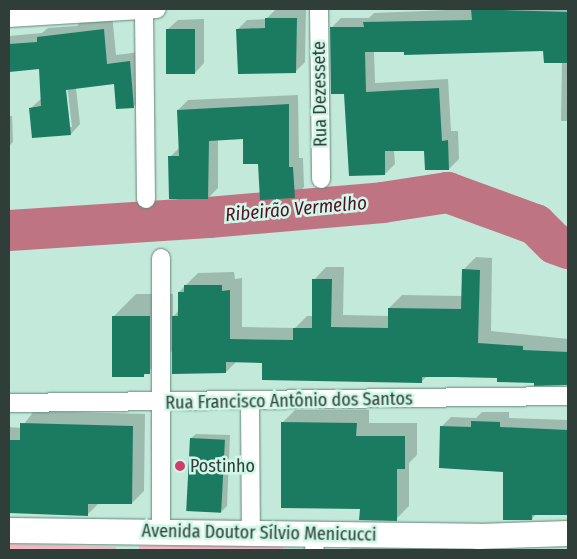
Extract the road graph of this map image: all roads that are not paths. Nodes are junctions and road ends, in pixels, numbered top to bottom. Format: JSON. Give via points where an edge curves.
{"nodes":[{"id":1,"x":150,"y":9,"type":"edge"},
{"id":2,"x":320,"y":9,"type":"edge"},
{"id":3,"x":9,"y":18,"type":"edge"},
{"id":4,"x":321,"y":179,"type":"dead end"},
{"id":5,"x":146,"y":199,"type":"dead end"},
{"id":6,"x":161,"y":258,"type":"dead end"},
{"id":7,"x":568,"y":396,"type":"edge"},
{"id":8,"x":250,"y":402,"type":"junction"},
{"id":9,"x":9,"y":403,"type":"edge"},
{"id":10,"x":162,"y":403,"type":"junction"},
{"id":11,"x":9,"y":530,"type":"edge"},
{"id":12,"x":161,"y":531,"type":"junction"},
{"id":13,"x":251,"y":533,"type":"junction"},
{"id":14,"x":568,"y":533,"type":"edge"},
{"id":15,"x":316,"y":542,"type":"edge"}],
"edges":[{"from":1,"to":3,"type":"street"},
{"from":1,"to":5,"type":"street"},
{"from":2,"to":4,"type":"street","name":"Rua Dezessete"},
{"from":6,"to":10,"type":"street"},
{"from":7,"to":8,"type":"street","name":"Rua Francisco Antônio dos Santos"},
{"from":8,"to":10,"type":"street","name":"Rua Francisco Antônio dos Santos"},
{"from":8,"to":13,"type":"street"},
{"from":9,"to":10,"type":"street","name":"Rua Francisco Antônio dos Santos"},
{"from":10,"to":12,"type":"street"},
{"from":11,"to":12,"type":"main road","name":"Avenida Doutor Sílvio Menicucci"},
{"from":12,"to":13,"type":"main road","name":"Avenida Doutor Sílvio Menicucci"},
{"from":13,"to":15,"type":"main road","name":"Avenida Doutor Sílvio Menicucci"},
{"from":14,"to":15,"type":"main road","name":"Avenida Doutor Sílvio Menicucci"}]}
